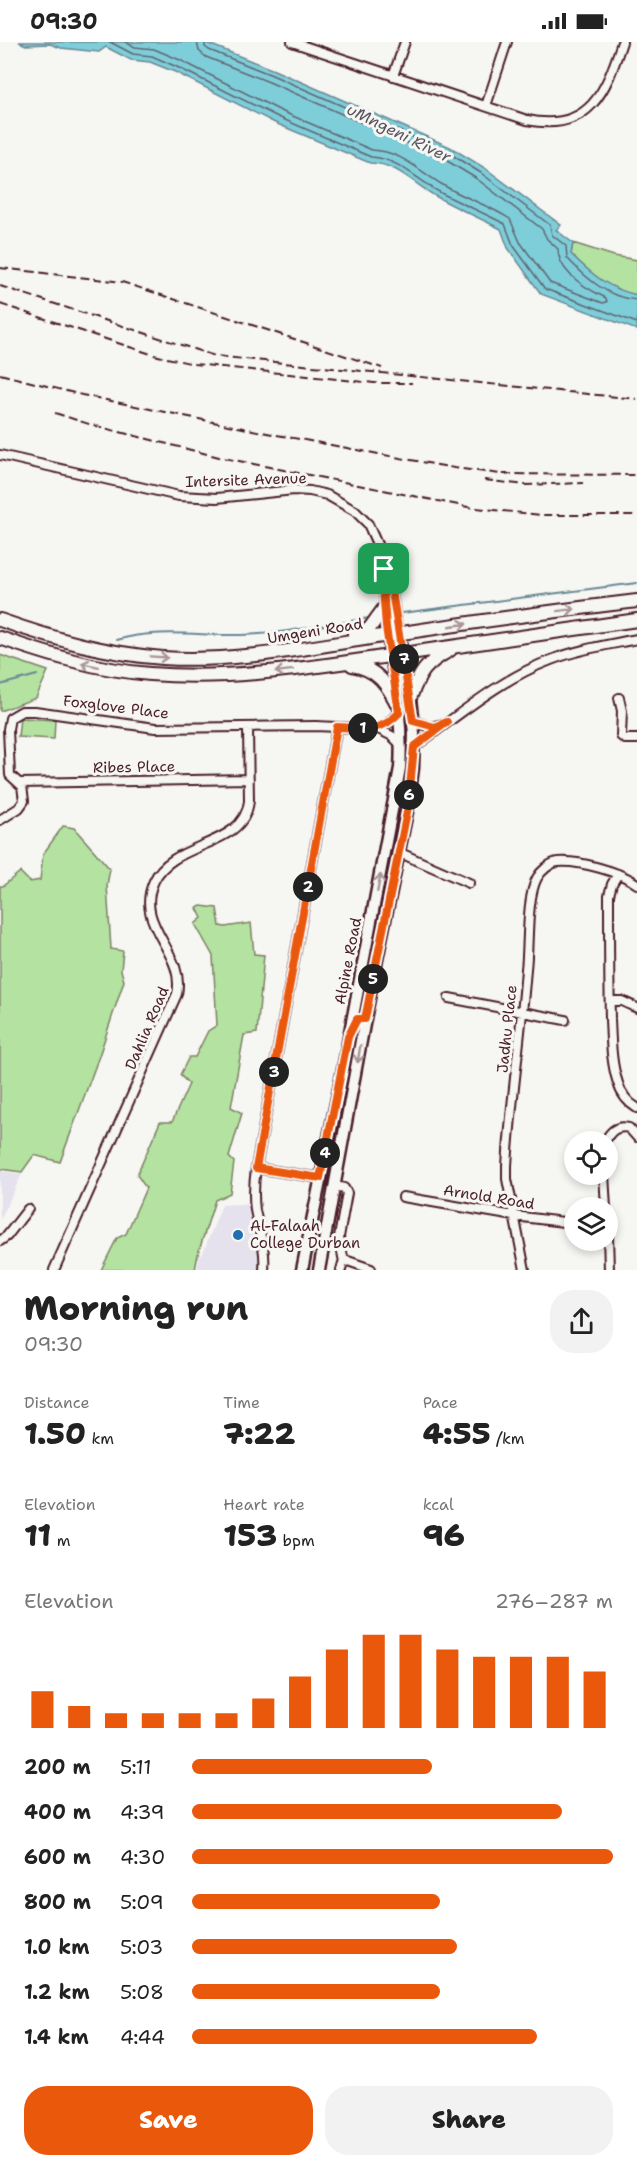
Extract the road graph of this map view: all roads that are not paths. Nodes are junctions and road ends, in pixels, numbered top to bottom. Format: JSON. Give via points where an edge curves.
{"nodes":[{"id":1,"x":405,"y":42,"type":"edge"},
{"id":2,"x":507,"y":42,"type":"edge"},
{"id":3,"x":622,"y":42,"type":"edge"},
{"id":4,"x":298,"y":43,"type":"edge"},
{"id":5,"x":393,"y":76,"type":"junction"},
{"id":6,"x":486,"y":106,"type":"junction"},
{"id":7,"x":0,"y":455,"type":"edge"},
{"id":8,"x":384,"y":569,"type":"junction"},
{"id":9,"x":637,"y":601,"type":"edge"},
{"id":10,"x":385,"y":607,"type":"junction"},
{"id":11,"x":0,"y":620,"type":"edge"},
{"id":12,"x":637,"y":620,"type":"edge"},
{"id":13,"x":393,"y":634,"type":"junction"},
{"id":14,"x":0,"y":638,"type":"edge"},
{"id":15,"x":637,"y":639,"type":"edge"},
{"id":16,"x":459,"y":645,"type":"junction"},
{"id":17,"x":397,"y":655,"type":"junction"},
{"id":18,"x":254,"y":656,"type":"junction"},
{"id":19,"x":342,"y":663,"type":"junction"},
{"id":20,"x":410,"y":698,"type":"junction"},
{"id":21,"x":619,"y":698,"type":"dead end"},
{"id":22,"x":399,"y":711,"type":"junction"},
{"id":23,"x":413,"y":721,"type":"junction"},
{"id":24,"x":447,"y":722,"type":"junction"},
{"id":25,"x":337,"y":727,"type":"junction"},
{"id":26,"x":248,"y":728,"type":"junction"},
{"id":27,"x":378,"y":729,"type":"junction"},
{"id":28,"x":637,"y":738,"type":"edge"},
{"id":29,"x":401,"y":745,"type":"junction"},
{"id":30,"x":414,"y":747,"type":"junction"},
{"id":31,"x":249,"y":778,"type":"junction"},
{"id":32,"x":19,"y":783,"type":"junction"},
{"id":33,"x":0,"y":820,"type":"edge"},
{"id":34,"x":398,"y":852,"type":"junction"},
{"id":35,"x":618,"y":874,"type":"junction"},
{"id":36,"x":469,"y":882,"type":"dead end"},
{"id":37,"x":637,"y":884,"type":"edge"},
{"id":38,"x":449,"y":998,"type":"dead end"},
{"id":39,"x":610,"y":1001,"type":"junction"},
{"id":40,"x":637,"y":1008,"type":"edge"},
{"id":41,"x":522,"y":1013,"type":"junction"},
{"id":42,"x":365,"y":1019,"type":"junction"},
{"id":43,"x":565,"y":1020,"type":"dead end"},
{"id":44,"x":348,"y":1037,"type":"junction"},
{"id":45,"x":637,"y":1108,"type":"edge"},
{"id":46,"x":612,"y":1131,"type":"edge"},
{"id":47,"x":637,"y":1137,"type":"edge"},
{"id":48,"x":256,"y":1168,"type":"junction"},
{"id":49,"x":320,"y":1178,"type":"junction"},
{"id":50,"x":340,"y":1187,"type":"junction"},
{"id":51,"x":403,"y":1197,"type":"dead end"},
{"id":52,"x":28,"y":1209,"type":"dead end"},
{"id":53,"x":514,"y":1216,"type":"junction"},
{"id":54,"x":564,"y":1222,"type":"edge"},
{"id":55,"x":324,"y":1240,"type":"junction"},
{"id":56,"x":0,"y":1241,"type":"edge"},
{"id":57,"x":608,"y":1251,"type":"edge"},
{"id":58,"x":343,"y":1266,"type":"edge"},
{"id":59,"x":303,"y":1268,"type":"edge"},
{"id":60,"x":371,"y":1269,"type":"edge"},
{"id":61,"x":54,"y":1270,"type":"edge"},
{"id":62,"x":264,"y":1270,"type":"edge"},
{"id":63,"x":319,"y":1270,"type":"edge"},
{"id":64,"x":525,"y":1270,"type":"edge"},
{"id":65,"x":609,"y":1270,"type":"edge"}],
"edges":[{"from":1,"to":5,"type":"street"},
{"from":2,"to":6,"type":"street"},
{"from":3,"to":6,"type":"street","via":[[604,89],[590,107],[576,116],[542,123]]},
{"from":4,"to":5,"type":"street"},
{"from":5,"to":6,"type":"street"},
{"from":7,"to":8,"type":"street","name":"Intersite Avenue","via":[[179,496],[217,498],[294,490],[319,493],[338,500],[364,520],[376,539]]},
{"from":8,"to":10,"type":"street","name":"Intersite Avenue"},
{"from":8,"to":13,"type":"street","name":"Intersite Avenue","via":[[389,573]]},
{"from":13,"to":9,"type":"highway","name":"Umgeni Road","one_way":true},
{"from":10,"to":13,"type":"street","name":"Intersite Avenue"},
{"from":10,"to":18,"type":"highway","via":[[363,632]]},
{"from":11,"to":18,"type":"highway","name":"Umgeni Road","one_way":true,"via":[[76,645],[132,655],[197,659]]},
{"from":12,"to":16,"type":"highway"},
{"from":13,"to":17,"type":"main road"},
{"from":13,"to":18,"type":"highway","name":"Umgeni Road"},
{"from":19,"to":14,"type":"highway","one_way":true,"via":[[228,675],[149,674],[58,658]]},
{"from":15,"to":24,"type":"street","via":[[549,661],[503,684]]},
{"from":16,"to":17,"type":"highway"},
{"from":16,"to":20,"type":"highway","via":[[424,668]]},
{"from":17,"to":19,"type":"highway"},
{"from":17,"to":20,"type":"main road","name":"Alpine Road"},
{"from":17,"to":22,"type":"main road","name":"Alpine Road"},
{"from":19,"to":22,"type":"highway","via":[[363,667],[381,677]]},
{"from":20,"to":23,"type":"main road","name":"Alpine Road"},
{"from":21,"to":28,"type":"street","via":[[621,736]]},
{"from":22,"to":27,"type":"street"},
{"from":22,"to":29,"type":"main road","name":"Alpine Road"},
{"from":23,"to":24,"type":"street","via":[[435,727]]},
{"from":23,"to":30,"type":"main road","name":"Alpine Road"},
{"from":24,"to":30,"type":"street"},
{"from":25,"to":26,"type":"street","name":"Foxglove Place"},
{"from":25,"to":27,"type":"street","name":"Foxglove Place"},
{"from":25,"to":48,"type":"street"},
{"from":26,"to":31,"type":"street","name":"Dahlia Road"},
{"from":26,"to":32,"type":"street","name":"Foxglove Place","via":[[144,727],[22,711],[10,718],[8,729],[10,775]]},
{"from":27,"to":29,"type":"street"},
{"from":44,"to":29,"type":"main road","name":"Alpine Road","one_way":true},
{"from":30,"to":34,"type":"main road","name":"Alpine Road","via":[[408,807]]},
{"from":31,"to":32,"type":"street","name":"Ribes Place"},
{"from":31,"to":61,"type":"street","name":"Dahlia Road","via":[[249,806],[243,822],[176,857],[154,881],[150,913],[177,970],[177,994]]},
{"from":32,"to":33,"type":"street","name":"Foxglove Place","via":[[24,792],[23,804]]},
{"from":34,"to":36,"type":"street"},
{"from":34,"to":42,"type":"main road","name":"Alpine Road"},
{"from":35,"to":37,"type":"street","name":"Jadhu Place"},
{"from":35,"to":39,"type":"street","via":[[609,895]]},
{"from":35,"to":41,"type":"street","name":"Jadhu Place","via":[[561,862],[548,867],[537,878],[530,903]]},
{"from":38,"to":41,"type":"street"},
{"from":39,"to":40,"type":"street","via":[[622,1001]]},
{"from":39,"to":45,"type":"street","via":[[616,1079],[623,1096]]},
{"from":41,"to":43,"type":"street"},
{"from":41,"to":53,"type":"street","name":"Jadhu Place","via":[[507,1166]]},
{"from":42,"to":44,"type":"main road","via":[[357,1019]]},
{"from":42,"to":50,"type":"main road","name":"Alpine Road","one_way":true},
{"from":44,"to":49,"type":"main road","name":"Alpine Road"},
{"from":46,"to":47,"type":"street","via":[[629,1128]]},
{"from":48,"to":49,"type":"street"},
{"from":48,"to":62,"type":"street","via":[[255,1205],[265,1251]]},
{"from":49,"to":59,"type":"main road","name":"Alpine Road"},
{"from":50,"to":55,"type":"main road","name":"Alpine Road"},
{"from":50,"to":58,"type":"street","via":[[347,1197],[339,1237]]},
{"from":51,"to":53,"type":"street","name":"Arnold Road"},
{"from":52,"to":56,"type":"street"},
{"from":53,"to":54,"type":"street","name":"Arnold Road"},
{"from":53,"to":64,"type":"street","name":"Jadhu Place"},
{"from":55,"to":59,"type":"main road","via":[[316,1264]]},
{"from":55,"to":63,"type":"main road","name":"Alpine Road"},
{"from":57,"to":65,"type":"street"},
{"from":58,"to":60,"type":"street","via":[[350,1262]]}]}
